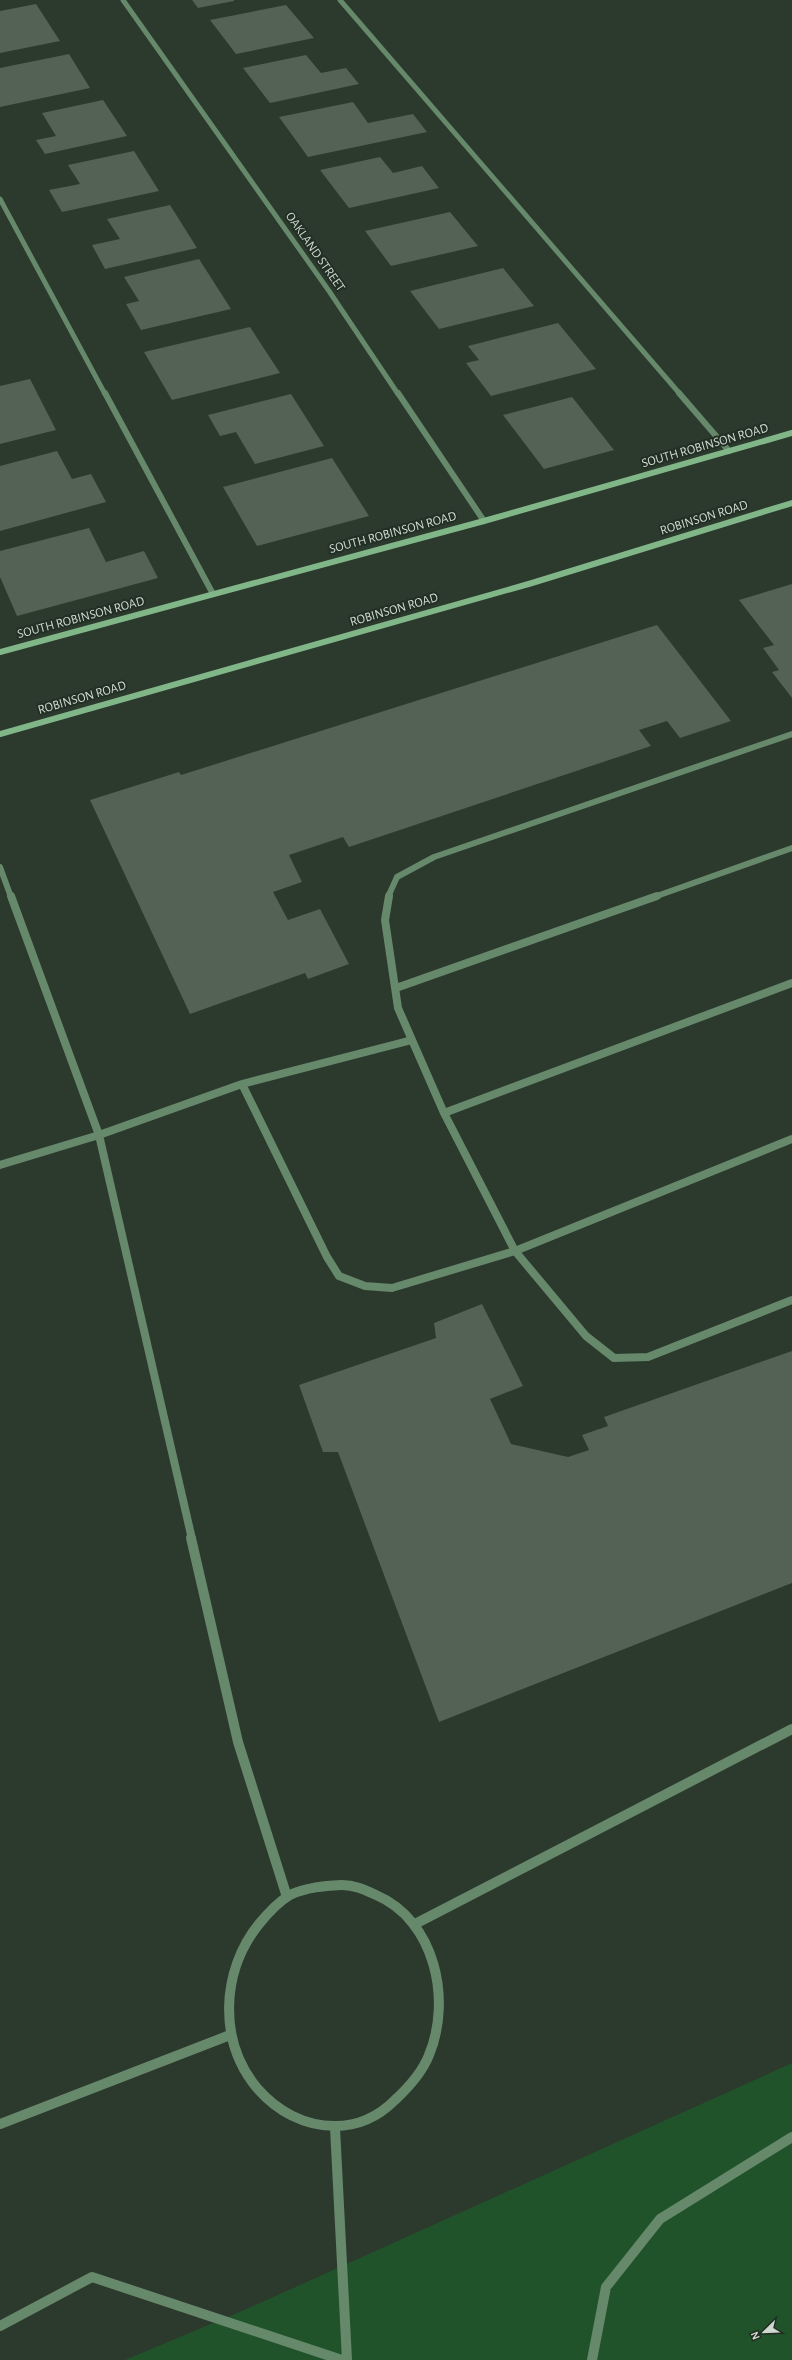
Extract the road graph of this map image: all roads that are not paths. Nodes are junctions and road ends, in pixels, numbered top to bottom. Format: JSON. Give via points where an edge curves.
{"nodes":[{"id":1,"x":123,"y":0,"type":"edge"},
{"id":2,"x":340,"y":0,"type":"edge"},
{"id":3,"x":0,"y":199,"type":"edge"},
{"id":4,"x":792,"y":434,"type":"edge"},
{"id":5,"x":729,"y":451,"type":"junction"},
{"id":6,"x":792,"y":503,"type":"edge"},
{"id":7,"x":484,"y":521,"type":"junction"},
{"id":8,"x":213,"y":594,"type":"junction"},
{"id":9,"x":0,"y":652,"type":"edge"},
{"id":10,"x":0,"y":734,"type":"edge"},
{"id":11,"x":792,"y":734,"type":"edge"},
{"id":12,"x":792,"y":848,"type":"edge"},
{"id":13,"x":0,"y":867,"type":"edge"},
{"id":14,"x":792,"y":983,"type":"edge"},
{"id":15,"x":396,"y":988,"type":"junction"},
{"id":16,"x":412,"y":1040,"type":"junction"},
{"id":17,"x":242,"y":1084,"type":"junction"},
{"id":18,"x":444,"y":1113,"type":"junction"},
{"id":19,"x":99,"y":1135,"type":"junction"},
{"id":20,"x":792,"y":1139,"type":"edge"},
{"id":21,"x":0,"y":1165,"type":"edge"},
{"id":22,"x":515,"y":1251,"type":"junction"},
{"id":23,"x":792,"y":1300,"type":"edge"},
{"id":24,"x":792,"y":1728,"type":"edge"},
{"id":25,"x":287,"y":1897,"type":"junction"},
{"id":26,"x":415,"y":1924,"type":"junction"},
{"id":27,"x":230,"y":2035,"type":"junction"},
{"id":28,"x":0,"y":2124,"type":"edge"},
{"id":29,"x":335,"y":2128,"type":"junction"},
{"id":30,"x":792,"y":2137,"type":"edge"},
{"id":31,"x":0,"y":2326,"type":"edge"},
{"id":32,"x":342,"y":2360,"type":"edge"},
{"id":33,"x":346,"y":2360,"type":"edge"},
{"id":34,"x":592,"y":2360,"type":"edge"}],
"edges":[{"from":1,"to":7,"type":"street","name":"OAKLAND STREET","via":[[329,291]]},
{"from":2,"to":5,"type":"street"},
{"from":3,"to":8,"type":"street"},
{"from":4,"to":5,"type":"street","name":"SOUTH ROBINSON ROAD"},
{"from":5,"to":7,"type":"street","name":"SOUTH ROBINSON ROAD"},
{"from":6,"to":10,"type":"street","name":"ROBINSON ROAD","via":[[532,583]]},
{"from":7,"to":8,"type":"street","name":"SOUTH ROBINSON ROAD"},
{"from":8,"to":9,"type":"street","name":"SOUTH ROBINSON ROAD"},
{"from":11,"to":15,"type":"street","via":[[434,857],[397,876],[388,897],[385,920]]},
{"from":12,"to":15,"type":"street"},
{"from":13,"to":19,"type":"street"},
{"from":14,"to":18,"type":"street"},
{"from":15,"to":16,"type":"street","via":[[398,1008]]},
{"from":16,"to":17,"type":"street"},
{"from":16,"to":18,"type":"street"},
{"from":17,"to":19,"type":"street"},
{"from":17,"to":22,"type":"street","via":[[339,1276],[365,1286],[392,1288]]},
{"from":18,"to":22,"type":"street"},
{"from":19,"to":21,"type":"street"},
{"from":19,"to":25,"type":"street","via":[[238,1742]]},
{"from":20,"to":22,"type":"street"},
{"from":22,"to":23,"type":"street","via":[[586,1336],[614,1358],[648,1357]]},
{"from":24,"to":26,"type":"street"},
{"from":25,"to":26,"type":"street","via":[[320,1886],[355,1886],[387,1899]]},
{"from":25,"to":27,"type":"street","via":[[259,1921],[239,1955],[229,1994]]},
{"from":26,"to":29,"type":"street","via":[[432,1956],[440,1993],[438,2032],[424,2068],[401,2099],[370,2120]]},
{"from":27,"to":28,"type":"street"},
{"from":27,"to":29,"type":"street","via":[[245,2073],[270,2104],[301,2121]]},
{"from":29,"to":33,"type":"street"},
{"from":30,"to":34,"type":"street","via":[[660,2219],[606,2287]]},
{"from":31,"to":32,"type":"street","via":[[92,2277]]}]}
